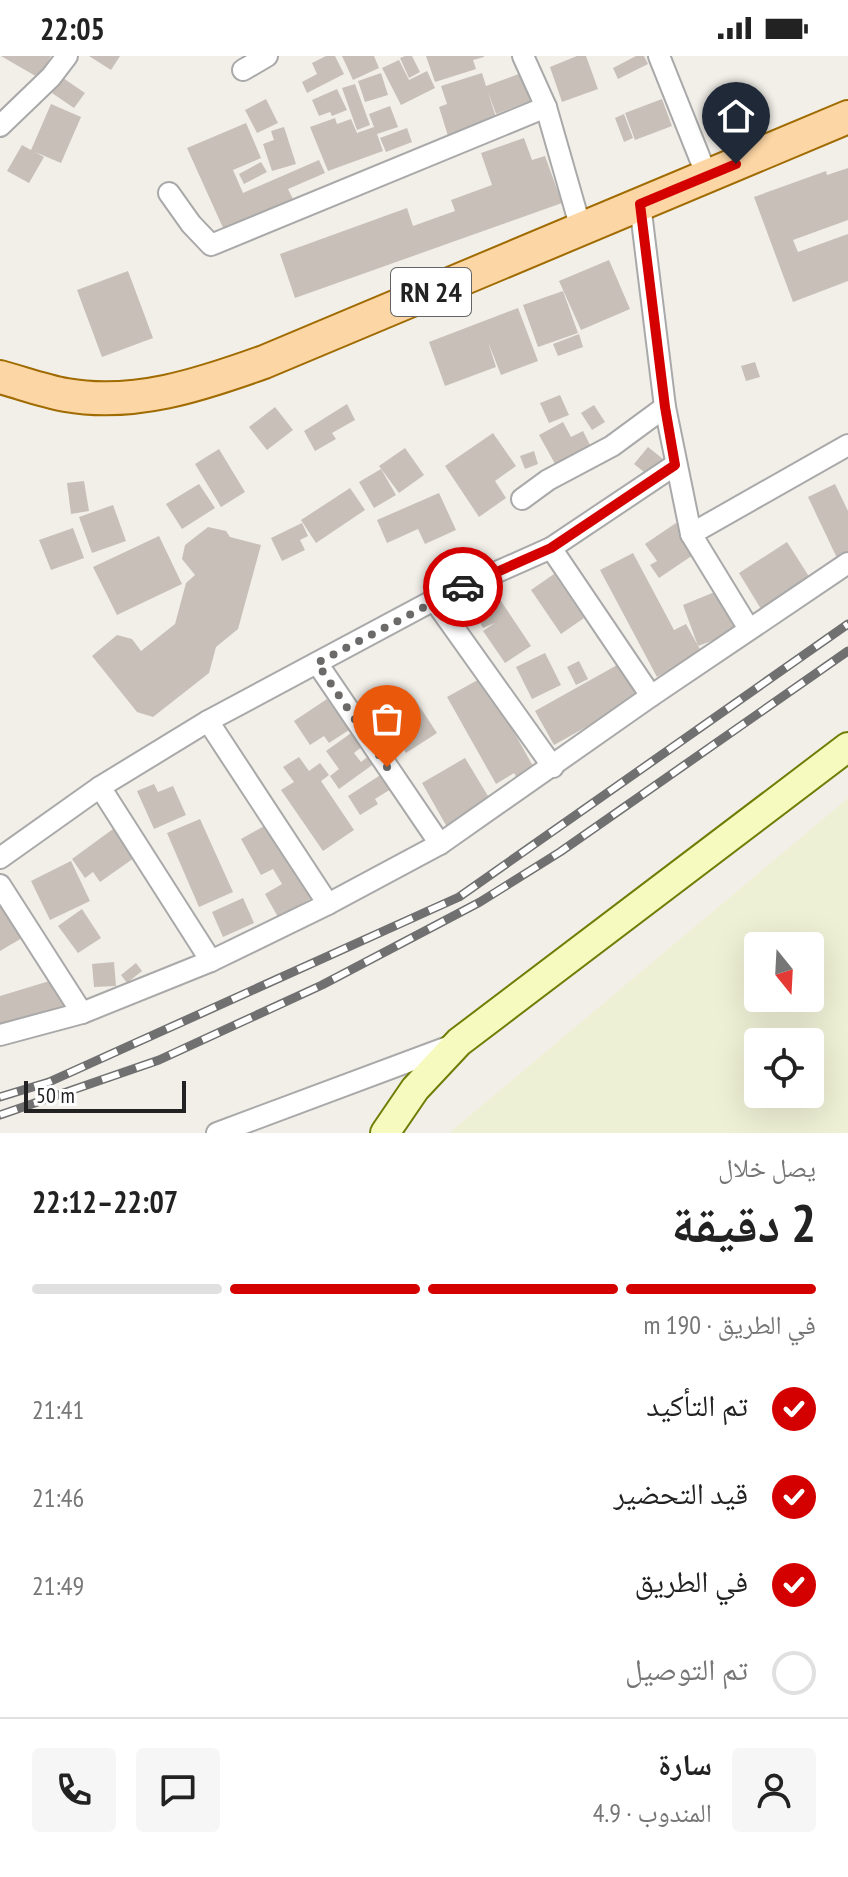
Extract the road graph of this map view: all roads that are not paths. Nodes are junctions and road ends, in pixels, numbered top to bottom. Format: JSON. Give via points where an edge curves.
{"nodes":[{"id":1,"x":67,"y":56,"type":"edge"},
{"id":2,"x":267,"y":56,"type":"edge"},
{"id":3,"x":523,"y":56,"type":"edge"},
{"id":4,"x":659,"y":56,"type":"edge"},
{"id":5,"x":243,"y":70,"type":"dead end"},
{"id":6,"x":546,"y":107,"type":"junction"},
{"id":7,"x":848,"y":117,"type":"edge"},
{"id":8,"x":0,"y":126,"type":"edge"},
{"id":9,"x":707,"y":176,"type":"junction"},
{"id":10,"x":169,"y":193,"type":"dead end"},
{"id":11,"x":640,"y":204,"type":"junction"},
{"id":12,"x":581,"y":229,"type":"junction"},
{"id":13,"x":0,"y":377,"type":"edge"},
{"id":14,"x":665,"y":407,"type":"junction"},
{"id":15,"x":848,"y":445,"type":"edge"},
{"id":16,"x":675,"y":465,"type":"junction"},
{"id":17,"x":522,"y":499,"type":"dead end"},
{"id":18,"x":691,"y":534,"type":"junction"},
{"id":19,"x":551,"y":548,"type":"junction"},
{"id":20,"x":848,"y":563,"type":"edge"},
{"id":21,"x":434,"y":600,"type":"junction"},
{"id":22,"x":749,"y":629,"type":"junction"},
{"id":23,"x":317,"y":663,"type":"junction"},
{"id":24,"x":651,"y":696,"type":"junction"},
{"id":25,"x":208,"y":721,"type":"junction"},
{"id":26,"x":848,"y":747,"type":"edge"},
{"id":27,"x":553,"y":767,"type":"junction"},
{"id":28,"x":100,"y":787,"type":"junction"},
{"id":29,"x":440,"y":844,"type":"junction"},
{"id":30,"x":0,"y":858,"type":"edge"},
{"id":31,"x":0,"y":885,"type":"edge"},
{"id":32,"x":328,"y":904,"type":"junction"},
{"id":33,"x":211,"y":961,"type":"junction"},
{"id":34,"x":82,"y":1013,"type":"junction"},
{"id":35,"x":0,"y":1035,"type":"edge"},
{"id":36,"x":459,"y":1042,"type":"junction"},
{"id":37,"x":217,"y":1133,"type":"edge"},
{"id":38,"x":385,"y":1133,"type":"edge"}],
"edges":[{"from":1,"to":8,"type":"street"},
{"from":2,"to":5,"type":"street"},
{"from":3,"to":6,"type":"street"},
{"from":4,"to":9,"type":"street"},
{"from":6,"to":10,"type":"street","via":[[211,245]]},
{"from":6,"to":12,"type":"street"},
{"from":7,"to":9,"type":"main road","number":"RN 24"},
{"from":9,"to":11,"type":"main road","number":"RN 24"},
{"from":11,"to":12,"type":"main road","number":"RN 24"},
{"from":11,"to":14,"type":"street"},
{"from":12,"to":13,"type":"main road","number":"RN 24","via":[[198,386],[130,398],[67,395]]},
{"from":14,"to":16,"type":"street"},
{"from":14,"to":17,"type":"street","via":[[612,446]]},
{"from":15,"to":18,"type":"street"},
{"from":16,"to":18,"type":"street"},
{"from":16,"to":19,"type":"street"},
{"from":18,"to":22,"type":"street"},
{"from":19,"to":21,"type":"street"},
{"from":19,"to":24,"type":"street"},
{"from":20,"to":22,"type":"street"},
{"from":21,"to":23,"type":"street"},
{"from":21,"to":27,"type":"street"},
{"from":22,"to":24,"type":"street"},
{"from":23,"to":25,"type":"street"},
{"from":23,"to":29,"type":"street"},
{"from":24,"to":27,"type":"street"},
{"from":25,"to":28,"type":"street"},
{"from":25,"to":32,"type":"street"},
{"from":26,"to":36,"type":"street"},
{"from":27,"to":29,"type":"street"},
{"from":28,"to":30,"type":"street"},
{"from":28,"to":33,"type":"street"},
{"from":29,"to":32,"type":"street"},
{"from":31,"to":34,"type":"street"},
{"from":32,"to":33,"type":"street"},
{"from":33,"to":34,"type":"street"},
{"from":34,"to":35,"type":"street"},
{"from":36,"to":37,"type":"street"},
{"from":36,"to":38,"type":"street","via":[[415,1089]]}]}
